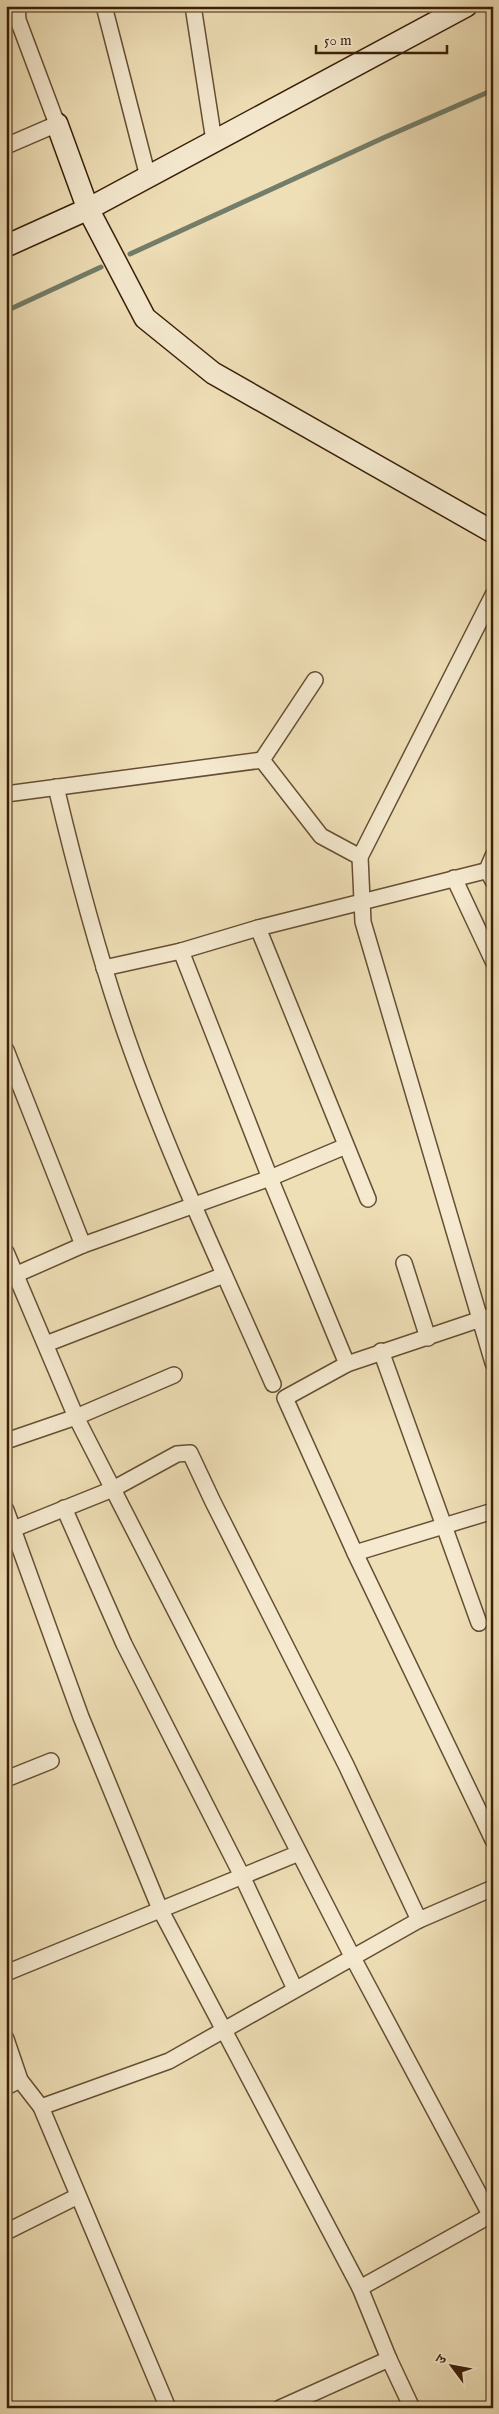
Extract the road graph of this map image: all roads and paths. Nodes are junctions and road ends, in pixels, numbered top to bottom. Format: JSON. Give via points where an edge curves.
{"nodes":[{"id":1,"x":18,"y":6,"type":"edge"},
{"id":2,"x":104,"y":6,"type":"edge"},
{"id":3,"x":193,"y":6,"type":"edge"},
{"id":4,"x":466,"y":6,"type":"edge"},
{"id":5,"x":57,"y":124,"type":"junction"},
{"id":6,"x":214,"y":141,"type":"junction"},
{"id":7,"x":6,"y":146,"type":"edge"},
{"id":8,"x":148,"y":177,"type":"junction"},
{"id":9,"x":88,"y":209,"type":"junction"},
{"id":10,"x":6,"y":246,"type":"edge"},
{"id":11,"x":493,"y":532,"type":"edge"},
{"id":12,"x":493,"y":596,"type":"edge"},
{"id":13,"x":315,"y":680,"type":"dead end"},
{"id":14,"x":262,"y":760,"type":"junction"},
{"id":15,"x":56,"y":787,"type":"junction"},
{"id":16,"x":6,"y":794,"type":"edge"},
{"id":17,"x":360,"y":857,"type":"junction"},
{"id":18,"x":491,"y":869,"type":"edge"},
{"id":19,"x":454,"y":878,"type":"junction"},
{"id":20,"x":362,"y":901,"type":"junction"},
{"id":21,"x":258,"y":928,"type":"junction"},
{"id":22,"x":181,"y":951,"type":"junction"},
{"id":23,"x":493,"y":961,"type":"edge"},
{"id":24,"x":104,"y":968,"type":"junction"},
{"id":25,"x":6,"y":1050,"type":"edge"},
{"id":26,"x":346,"y":1146,"type":"junction"},
{"id":27,"x":270,"y":1178,"type":"junction"},
{"id":28,"x":368,"y":1199,"type":"dead end"},
{"id":29,"x":193,"y":1206,"type":"junction"},
{"id":30,"x":83,"y":1245,"type":"junction"},
{"id":31,"x":6,"y":1252,"type":"edge"},
{"id":32,"x":404,"y":1263,"type":"dead end"},
{"id":33,"x":224,"y":1275,"type":"junction"},
{"id":34,"x":11,"y":1277,"type":"edge"},
{"id":35,"x":486,"y":1318,"type":"edge"},
{"id":36,"x":428,"y":1338,"type":"junction"},
{"id":37,"x":46,"y":1344,"type":"junction"},
{"id":38,"x":381,"y":1351,"type":"junction"},
{"id":39,"x":493,"y":1363,"type":"edge"},
{"id":40,"x":347,"y":1364,"type":"junction"},
{"id":41,"x":174,"y":1374,"type":"dead end"},
{"id":42,"x":273,"y":1384,"type":"dead end"},
{"id":43,"x":76,"y":1417,"type":"junction"},
{"id":44,"x":6,"y":1442,"type":"edge"},
{"id":45,"x":113,"y":1490,"type":"junction"},
{"id":46,"x":64,"y":1508,"type":"junction"},
{"id":47,"x":6,"y":1510,"type":"edge"},
{"id":48,"x":493,"y":1511,"type":"edge"},
{"id":49,"x":443,"y":1525,"type":"junction"},
{"id":50,"x":10,"y":1531,"type":"edge"},
{"id":51,"x":355,"y":1553,"type":"junction"},
{"id":52,"x":479,"y":1623,"type":"dead end"},
{"id":53,"x":51,"y":1761,"type":"dead end"},
{"id":54,"x":6,"y":1779,"type":"edge"},
{"id":55,"x":493,"y":1840,"type":"edge"},
{"id":56,"x":299,"y":1853,"type":"junction"},
{"id":57,"x":242,"y":1876,"type":"junction"},
{"id":58,"x":493,"y":1888,"type":"edge"},
{"id":59,"x":160,"y":1909,"type":"junction"},
{"id":60,"x":419,"y":1920,"type":"junction"},
{"id":61,"x":352,"y":1956,"type":"junction"},
{"id":62,"x":6,"y":1973,"type":"edge"},
{"id":63,"x":295,"y":1988,"type":"junction"},
{"id":64,"x":224,"y":2030,"type":"junction"},
{"id":65,"x":6,"y":2039,"type":"edge"},
{"id":66,"x":13,"y":2084,"type":"edge"},
{"id":67,"x":41,"y":2107,"type":"junction"},
{"id":68,"x":78,"y":2196,"type":"junction"},
{"id":69,"x":492,"y":2216,"type":"edge"},
{"id":70,"x":6,"y":2232,"type":"edge"},
{"id":71,"x":360,"y":2288,"type":"junction"},
{"id":72,"x":389,"y":2359,"type":"junction"},
{"id":73,"x":168,"y":2408,"type":"edge"},
{"id":74,"x":280,"y":2408,"type":"edge"},
{"id":75,"x":412,"y":2408,"type":"edge"}],
"edges":[{"from":1,"to":5,"type":"street","via":[[18,20]]},
{"from":2,"to":8,"type":"street"},
{"from":3,"to":6,"type":"street"},
{"from":4,"to":6,"type":"street"},
{"from":5,"to":7,"type":"street"},
{"from":5,"to":9,"type":"street"},
{"from":6,"to":8,"type":"street"},
{"from":8,"to":9,"type":"street"},
{"from":9,"to":10,"type":"street"},
{"from":9,"to":11,"type":"street","via":[[146,318],[213,373]]},
{"from":12,"to":17,"type":"street"},
{"from":13,"to":14,"type":"street"},
{"from":14,"to":15,"type":"street"},
{"from":14,"to":17,"type":"street","via":[[320,836]]},
{"from":15,"to":16,"type":"street"},
{"from":15,"to":24,"type":"street"},
{"from":17,"to":20,"type":"street"},
{"from":18,"to":19,"type":"street"},
{"from":19,"to":20,"type":"street"},
{"from":19,"to":23,"type":"street"},
{"from":20,"to":21,"type":"street"},
{"from":20,"to":35,"type":"street","via":[[362,922]]},
{"from":21,"to":22,"type":"street"},
{"from":21,"to":26,"type":"street"},
{"from":22,"to":24,"type":"street"},
{"from":22,"to":27,"type":"street"},
{"from":24,"to":29,"type":"street","via":[[131,1049]]},
{"from":25,"to":30,"type":"street"},
{"from":26,"to":27,"type":"street"},
{"from":26,"to":28,"type":"street"},
{"from":27,"to":29,"type":"street"},
{"from":27,"to":40,"type":"street"},
{"from":29,"to":30,"type":"street"},
{"from":29,"to":33,"type":"street"},
{"from":30,"to":34,"type":"street"},
{"from":31,"to":34,"type":"street"},
{"from":32,"to":36,"type":"street"},
{"from":33,"to":37,"type":"street"},
{"from":33,"to":42,"type":"street"},
{"from":34,"to":37,"type":"street"},
{"from":35,"to":36,"type":"street"},
{"from":35,"to":39,"type":"street"},
{"from":36,"to":38,"type":"street"},
{"from":37,"to":43,"type":"street"},
{"from":38,"to":40,"type":"street"},
{"from":38,"to":49,"type":"street"},
{"from":40,"to":51,"type":"street","via":[[285,1398]]},
{"from":41,"to":43,"type":"street"},
{"from":43,"to":44,"type":"street"},
{"from":43,"to":45,"type":"street"},
{"from":45,"to":46,"type":"street"},
{"from":45,"to":56,"type":"street"},
{"from":45,"to":60,"type":"street","via":[[177,1454],[190,1453],[346,1764]]},
{"from":46,"to":50,"type":"street"},
{"from":46,"to":57,"type":"street","via":[[124,1644]]},
{"from":47,"to":50,"type":"street"},
{"from":48,"to":49,"type":"street"},
{"from":49,"to":51,"type":"street"},
{"from":49,"to":52,"type":"street"},
{"from":50,"to":59,"type":"street","via":[[80,1717]]},
{"from":51,"to":55,"type":"street"},
{"from":53,"to":54,"type":"street"},
{"from":56,"to":57,"type":"street"},
{"from":56,"to":61,"type":"street"},
{"from":57,"to":59,"type":"street"},
{"from":57,"to":63,"type":"street"},
{"from":58,"to":60,"type":"street"},
{"from":59,"to":62,"type":"street"},
{"from":59,"to":64,"type":"street"},
{"from":60,"to":61,"type":"street"},
{"from":61,"to":63,"type":"street"},
{"from":61,"to":69,"type":"street"},
{"from":63,"to":64,"type":"street"},
{"from":64,"to":67,"type":"street","via":[[169,2061]]},
{"from":64,"to":71,"type":"street"},
{"from":65,"to":66,"type":"street"},
{"from":66,"to":67,"type":"street"},
{"from":67,"to":68,"type":"street"},
{"from":68,"to":70,"type":"street"},
{"from":68,"to":73,"type":"street"},
{"from":69,"to":71,"type":"street"},
{"from":71,"to":72,"type":"street"},
{"from":72,"to":74,"type":"street"},
{"from":72,"to":75,"type":"street"}]}
